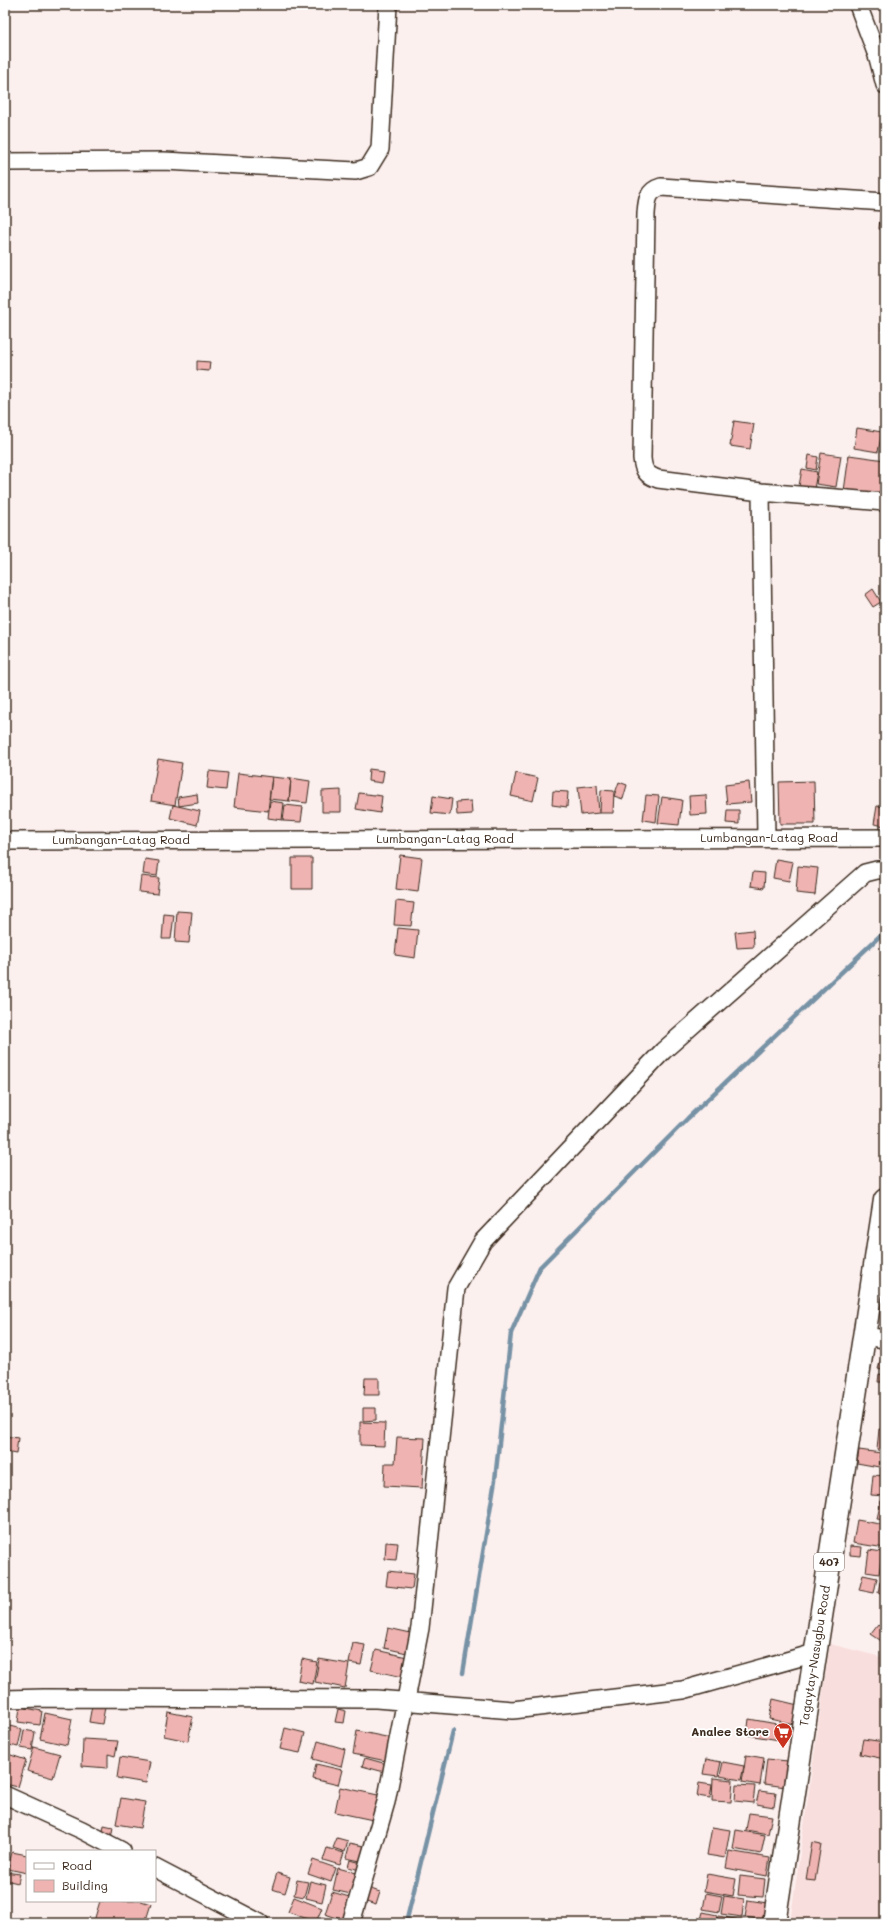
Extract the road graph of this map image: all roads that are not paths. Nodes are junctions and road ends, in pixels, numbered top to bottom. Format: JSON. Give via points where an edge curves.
{"nodes":[{"id":1,"x":388,"y":5,"type":"edge"},
{"id":2,"x":858,"y":5,"type":"edge"},
{"id":3,"x":885,"y":85,"type":"edge"},
{"id":4,"x":5,"y":162,"type":"edge"},
{"id":5,"x":885,"y":202,"type":"edge"},
{"id":6,"x":761,"y":492,"type":"junction"},
{"id":7,"x":885,"y":502,"type":"edge"},
{"id":8,"x":766,"y":838,"type":"junction"},
{"id":9,"x":885,"y":838,"type":"edge"},
{"id":10,"x":5,"y":841,"type":"edge"},
{"id":11,"x":885,"y":870,"type":"edge"},
{"id":12,"x":885,"y":1200,"type":"edge"},
{"id":13,"x":864,"y":1336,"type":"junction"},
{"id":14,"x":885,"y":1339,"type":"edge"},
{"id":15,"x":815,"y":1653,"type":"junction"},
{"id":16,"x":5,"y":1700,"type":"edge"},
{"id":17,"x":406,"y":1701,"type":"junction"},
{"id":18,"x":5,"y":1795,"type":"edge"},
{"id":19,"x":120,"y":1850,"type":"edge"},
{"id":20,"x":156,"y":1869,"type":"edge"},
{"id":21,"x":260,"y":1923,"type":"edge"},
{"id":22,"x":351,"y":1923,"type":"edge"},
{"id":23,"x":774,"y":1923,"type":"edge"}],
"edges":[{"from":1,"to":4,"type":"street","via":[[380,149],[369,167],[356,171],[164,161]]},
{"from":2,"to":3,"type":"street","via":[[878,58]]},
{"from":5,"to":6,"type":"street","via":[[661,187],[653,189],[648,197],[642,458],[645,471],[658,479]]},
{"from":6,"to":7,"type":"street"},
{"from":6,"to":8,"type":"street"},
{"from":8,"to":9,"type":"street","name":"Lumbangan-Latag Road"},
{"from":8,"to":10,"type":"street","name":"Lumbangan-Latag Road"},
{"from":11,"to":17,"type":"street","via":[[865,873],[663,1051],[483,1241],[456,1288],[420,1628]]},
{"from":12,"to":13,"type":"main road","name":"Tagaytay-Nasugbu Road","number":"407"},
{"from":13,"to":14,"type":"street"},
{"from":13,"to":15,"type":"main road","name":"Tagaytay-Nasugbu Road","number":"407"},
{"from":15,"to":17,"type":"street","via":[[683,1690],[513,1710]]},
{"from":15,"to":23,"type":"main road","name":"Tagaytay-Nasugbu Road","number":"407"},
{"from":16,"to":17,"type":"street","via":[[276,1698]]},
{"from":17,"to":22,"type":"street","via":[[386,1802]]},
{"from":18,"to":19,"type":"street"},
{"from":20,"to":21,"type":"street"}]}
